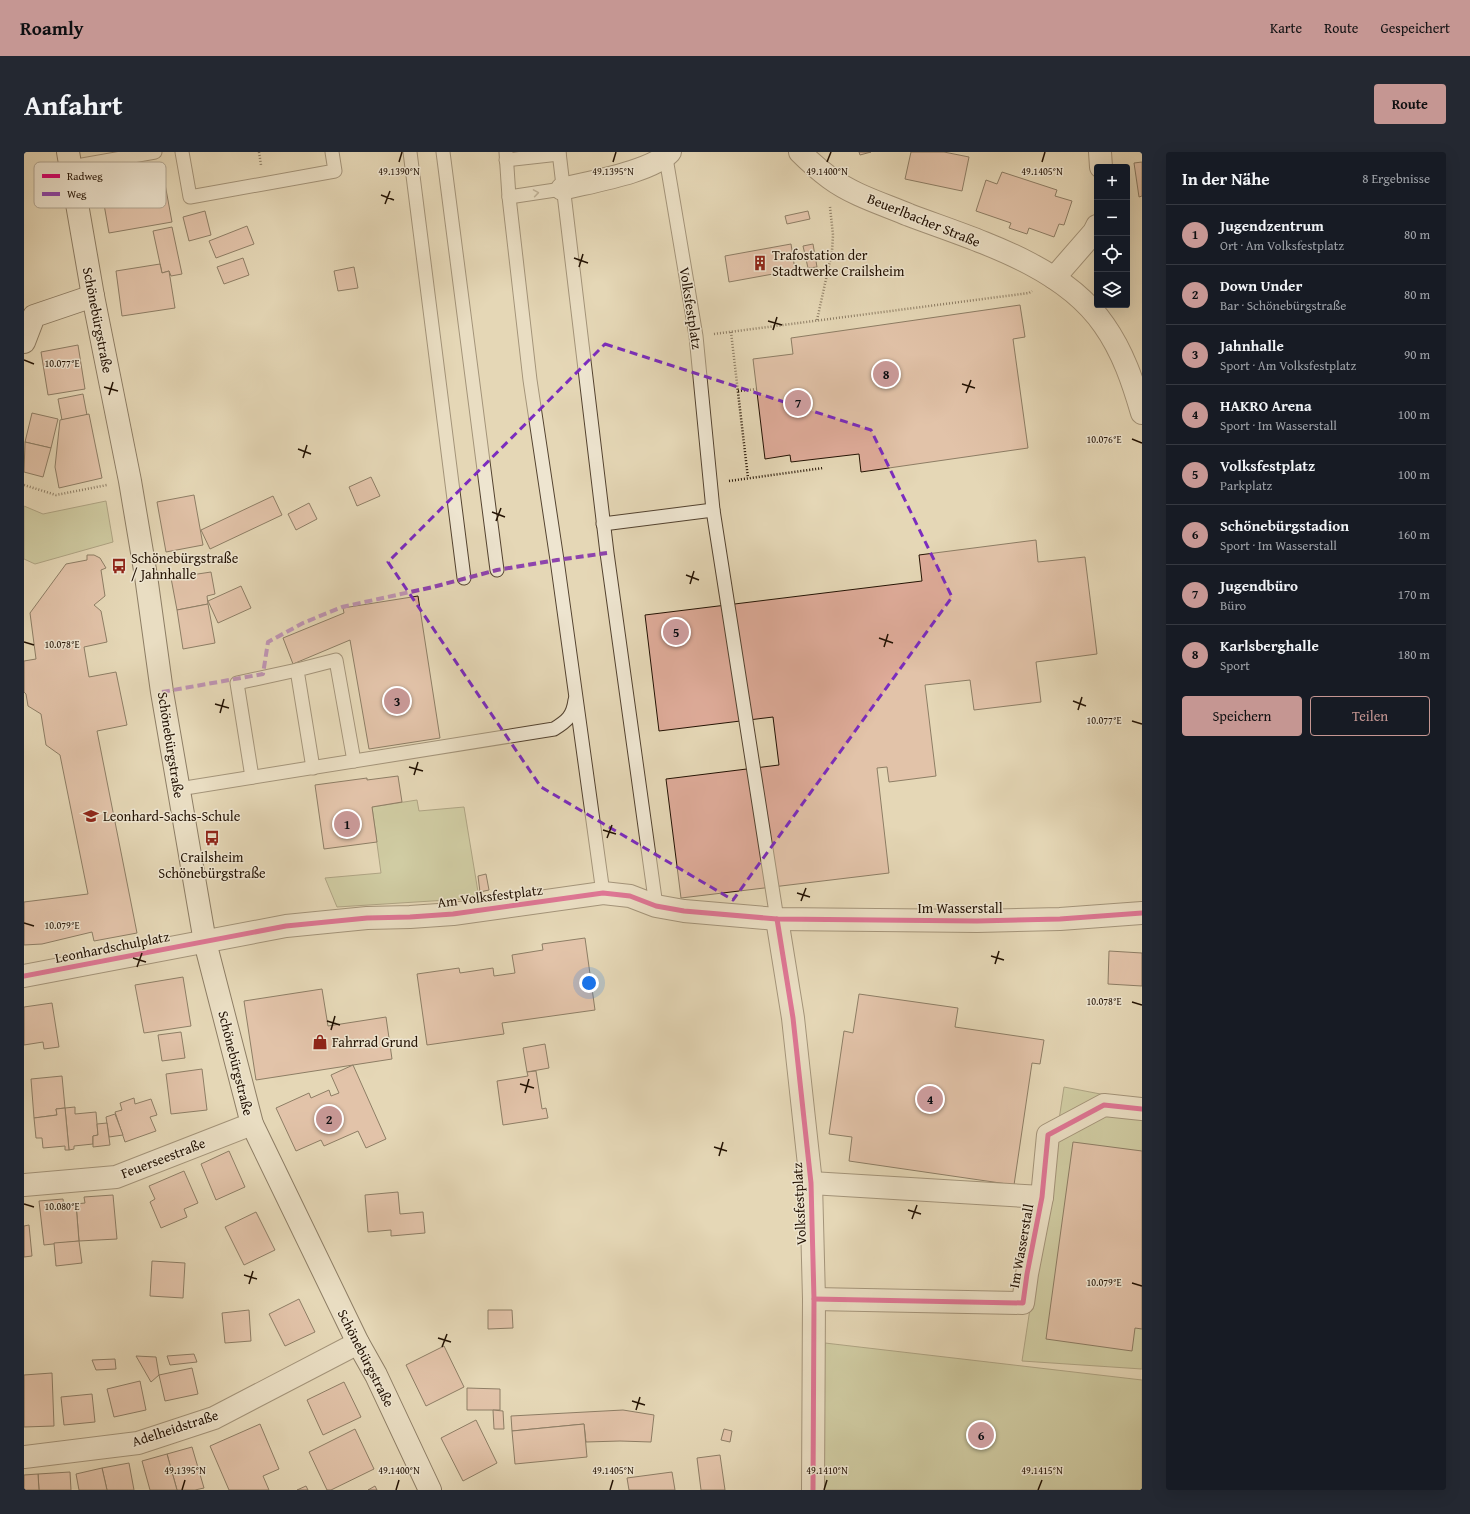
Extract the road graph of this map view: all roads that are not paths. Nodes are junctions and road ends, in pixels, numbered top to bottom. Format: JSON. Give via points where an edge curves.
{"nodes":[{"id":1,"x":155,"y":152,"type":"edge"},
{"id":2,"x":182,"y":152,"type":"edge"},
{"id":3,"x":332,"y":152,"type":"edge"},
{"id":4,"x":410,"y":152,"type":"edge"},
{"id":5,"x":443,"y":152,"type":"edge"},
{"id":6,"x":800,"y":152,"type":"edge"},
{"id":7,"x":1100,"y":152,"type":"edge"},
{"id":8,"x":559,"y":153,"type":"edge"},
{"id":9,"x":667,"y":153,"type":"edge"},
{"id":10,"x":506,"y":156,"type":"edge"},
{"id":11,"x":69,"y":159,"type":"edge"},
{"id":12,"x":1101,"y":164,"type":"edge"},
{"id":13,"x":562,"y":188,"type":"junction"},
{"id":14,"x":509,"y":197,"type":"junction"},
{"id":15,"x":78,"y":208,"type":"edge"},
{"id":16,"x":1094,"y":232,"type":"edge"},
{"id":17,"x":1054,"y":278,"type":"junction"},
{"id":18,"x":93,"y":296,"type":"junction"},
{"id":19,"x":29,"y":314,"type":"edge"},
{"id":20,"x":24,"y":342,"type":"edge"},
{"id":21,"x":1137,"y":377,"type":"edge"},
{"id":22,"x":1142,"y":414,"type":"edge"},
{"id":23,"x":714,"y":510,"type":"junction"},
{"id":24,"x":603,"y":524,"type":"junction"},
{"id":25,"x":497,"y":570,"type":"dead end"},
{"id":26,"x":464,"y":578,"type":"dead end"},
{"id":27,"x":297,"y":670,"type":"junction"},
{"id":28,"x":575,"y":692,"type":"junction"},
{"id":29,"x":354,"y":761,"type":"junction"},
{"id":30,"x":313,"y":768,"type":"junction"},
{"id":31,"x":252,"y":777,"type":"junction"},
{"id":32,"x":179,"y":789,"type":"junction"},
{"id":33,"x":603,"y":893,"type":"junction"},
{"id":34,"x":656,"y":906,"type":"junction"},
{"id":35,"x":1142,"y":913,"type":"edge"},
{"id":36,"x":777,"y":919,"type":"junction"},
{"id":37,"x":205,"y":942,"type":"junction"},
{"id":38,"x":24,"y":976,"type":"edge"},
{"id":39,"x":1142,"y":1108,"type":"edge"},
{"id":40,"x":252,"y":1124,"type":"junction"},
{"id":41,"x":811,"y":1183,"type":"junction"},
{"id":42,"x":24,"y":1185,"type":"edge"},
{"id":43,"x":1042,"y":1197,"type":"junction"},
{"id":44,"x":814,"y":1299,"type":"junction"},
{"id":45,"x":358,"y":1343,"type":"junction"},
{"id":46,"x":24,"y":1457,"type":"edge"},
{"id":47,"x":430,"y":1490,"type":"edge"},
{"id":48,"x":813,"y":1490,"type":"edge"}],
"edges":[{"from":1,"to":11,"type":"lane"},
{"from":2,"to":3,"type":"lane","via":[[190,197],[335,171]]},
{"from":4,"to":26,"type":"lane"},
{"from":5,"to":25,"type":"lane"},
{"from":6,"to":17,"type":"street","name":"Beuerlbacher Straße","via":[[830,178],[876,202],[990,246]]},
{"from":7,"to":12,"type":"street"},
{"from":8,"to":10,"type":"lane"},
{"from":8,"to":13,"type":"lane"},
{"from":9,"to":13,"type":"street","via":[[641,169]]},
{"from":9,"to":23,"type":"lane","name":"Volksfestplatz","via":[[696,336]]},
{"from":10,"to":14,"type":"lane"},
{"from":14,"to":13,"type":"lane","one_way":true},
{"from":13,"to":24,"type":"lane"},
{"from":14,"to":28,"type":"lane","via":[[530,380]]},
{"from":15,"to":18,"type":"street","name":"Schönebürgstraße"},
{"from":16,"to":17,"type":"street"},
{"from":17,"to":21,"type":"street","name":"Beuerlbacher Straße","via":[[1089,306]]},
{"from":18,"to":19,"type":"street"},
{"from":18,"to":32,"type":"street","name":"Schönebürgstraße","via":[[130,481]]},
{"from":19,"to":20,"type":"street"},
{"from":21,"to":22,"type":"street","name":"Beuerlbacher Straße"},
{"from":23,"to":24,"type":"lane"},
{"from":23,"to":36,"type":"lane","name":"Volksfestplatz"},
{"from":24,"to":34,"type":"lane"},
{"from":27,"to":29,"type":"lane","via":[[336,660]]},
{"from":27,"to":30,"type":"lane"},
{"from":27,"to":31,"type":"lane","via":[[236,683]]},
{"from":28,"to":29,"type":"lane","via":[[574,708],[567,721],[554,730]]},
{"from":28,"to":33,"type":"lane"},
{"from":29,"to":30,"type":"lane"},
{"from":30,"to":31,"type":"lane"},
{"from":31,"to":32,"type":"lane"},
{"from":32,"to":37,"type":"street","name":"Schönebürgstraße"},
{"from":33,"to":34,"type":"street","name":"Am Volksfestplatz","via":[[630,896]]},
{"from":33,"to":37,"type":"street","name":"Am Volksfestplatz","via":[[453,914],[294,925]]},
{"from":34,"to":36,"type":"street","name":"Am Volksfestplatz"},
{"from":35,"to":36,"type":"street","name":"Im Wasserstall","via":[[978,921]]},
{"from":36,"to":41,"type":"street","name":"Volksfestplatz","via":[[793,1018]]},
{"from":37,"to":38,"type":"street","name":"Leonhardschulplatz"},
{"from":37,"to":40,"type":"street","name":"Schönebürgstraße"},
{"from":39,"to":43,"type":"street","name":"Im Wasserstall","via":[[1104,1105],[1048,1135]]},
{"from":40,"to":42,"type":"street","name":"Feuerseestraße","via":[[116,1177]]},
{"from":40,"to":45,"type":"street","name":"Schönebürgstraße"},
{"from":41,"to":43,"type":"street","name":"Im Wasserstall"},
{"from":41,"to":44,"type":"street","name":"Volksfestplatz"},
{"from":43,"to":44,"type":"street","name":"Im Wasserstall","via":[[1023,1303]]},
{"from":44,"to":48,"type":"street","name":"Volksfestplatz"},
{"from":45,"to":46,"type":"street","name":"Adelheidstraße","via":[[214,1418],[138,1442]]},
{"from":45,"to":47,"type":"street","name":"Schönebürgstraße","via":[[376,1375]]}]}
